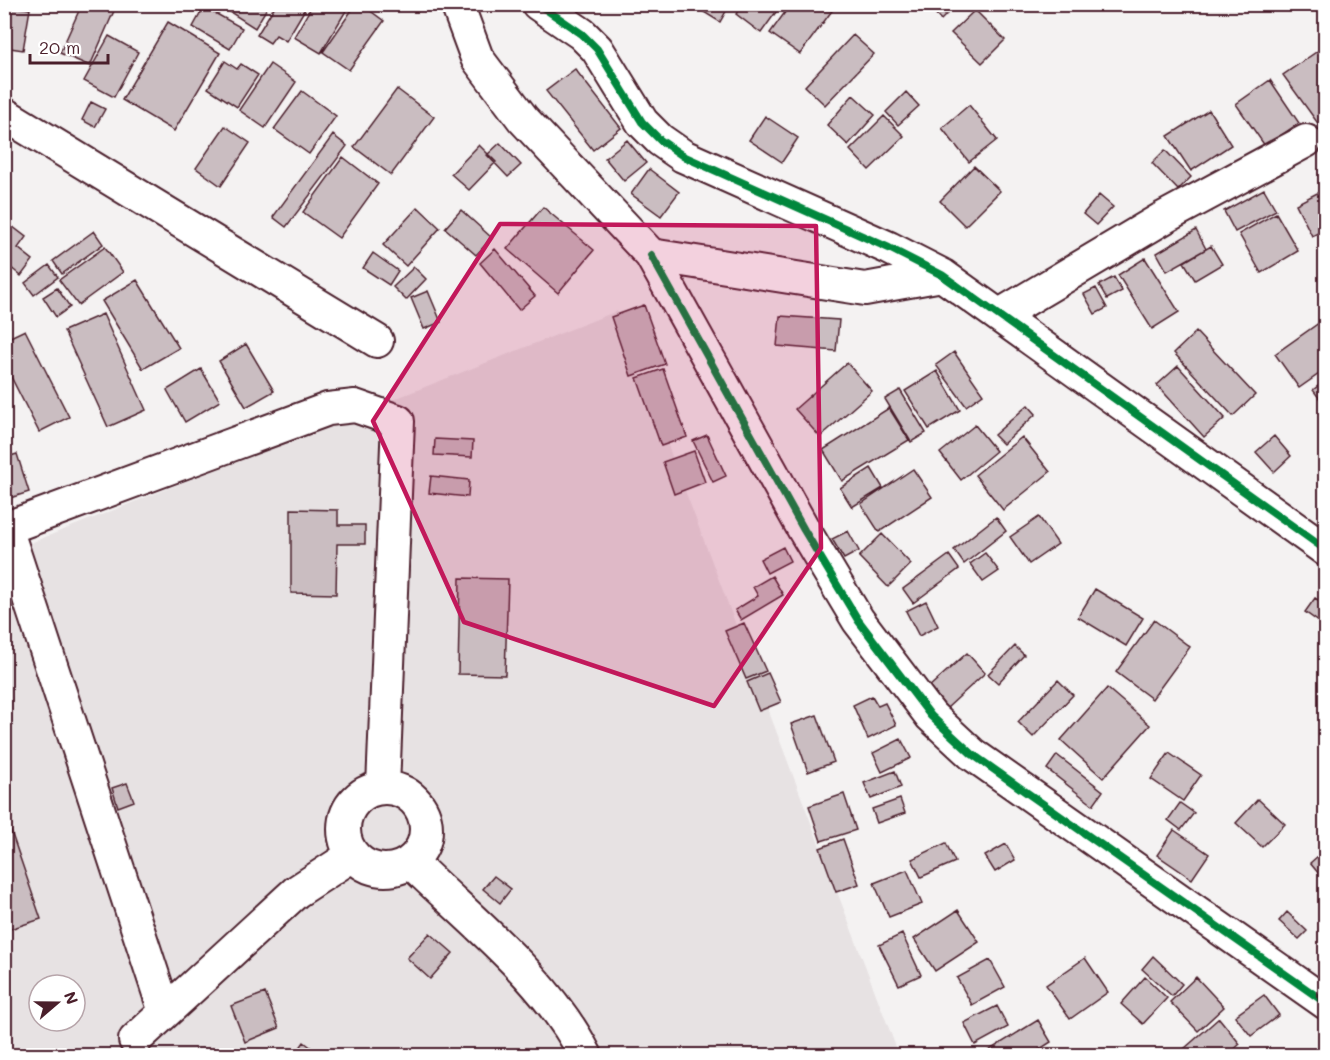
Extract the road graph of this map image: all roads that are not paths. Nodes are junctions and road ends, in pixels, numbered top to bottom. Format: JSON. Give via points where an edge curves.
{"nodes":[{"id":1,"x":457,"y":4,"type":"edge"},
{"id":2,"x":538,"y":4,"type":"edge"},
{"id":3,"x":4,"y":114,"type":"edge"},
{"id":4,"x":1306,"y":141,"type":"dead end"},
{"id":5,"x":651,"y":255,"type":"junction"},
{"id":6,"x":942,"y":275,"type":"junction"},
{"id":7,"x":1000,"y":315,"type":"junction"},
{"id":8,"x":377,"y":341,"type":"dead end"},
{"id":9,"x":5,"y":528,"type":"edge"},
{"id":10,"x":1326,"y":550,"type":"edge"},
{"id":11,"x":383,"y":787,"type":"junction"},
{"id":12,"x":353,"y":855,"type":"junction"},
{"id":13,"x":411,"y":862,"type":"junction"},
{"id":14,"x":1326,"y":1003,"type":"edge"},
{"id":15,"x":165,"y":1012,"type":"junction"},
{"id":16,"x":135,"y":1040,"type":"dead end"},
{"id":17,"x":586,"y":1056,"type":"edge"}],
"edges":[{"from":1,"to":5,"type":"street","via":[[477,58],[523,119]]},
{"from":2,"to":6,"type":"street","via":[[597,49],[642,122],[683,156]]},
{"from":3,"to":8,"type":"street"},
{"from":4,"to":7,"type":"street","via":[[1165,217]]},
{"from":5,"to":6,"type":"street","via":[[864,290]]},
{"from":5,"to":14,"type":"street","via":[[858,620],[931,716],[972,754]]},
{"from":6,"to":7,"type":"street"},
{"from":7,"to":10,"type":"street"},
{"from":9,"to":11,"type":"street","via":[[328,409],[355,406],[398,421]]},
{"from":9,"to":15,"type":"street"},
{"from":11,"to":12,"type":"street","via":[[370,790],[350,806],[344,831]]},
{"from":11,"to":13,"type":"street","via":[[408,794],[424,814],[425,840]]},
{"from":12,"to":13,"type":"street","via":[[375,869],[400,868]]},
{"from":12,"to":15,"type":"street","via":[[296,892]]},
{"from":13,"to":17,"type":"street","via":[[547,995]]},
{"from":15,"to":16,"type":"street"}]}
